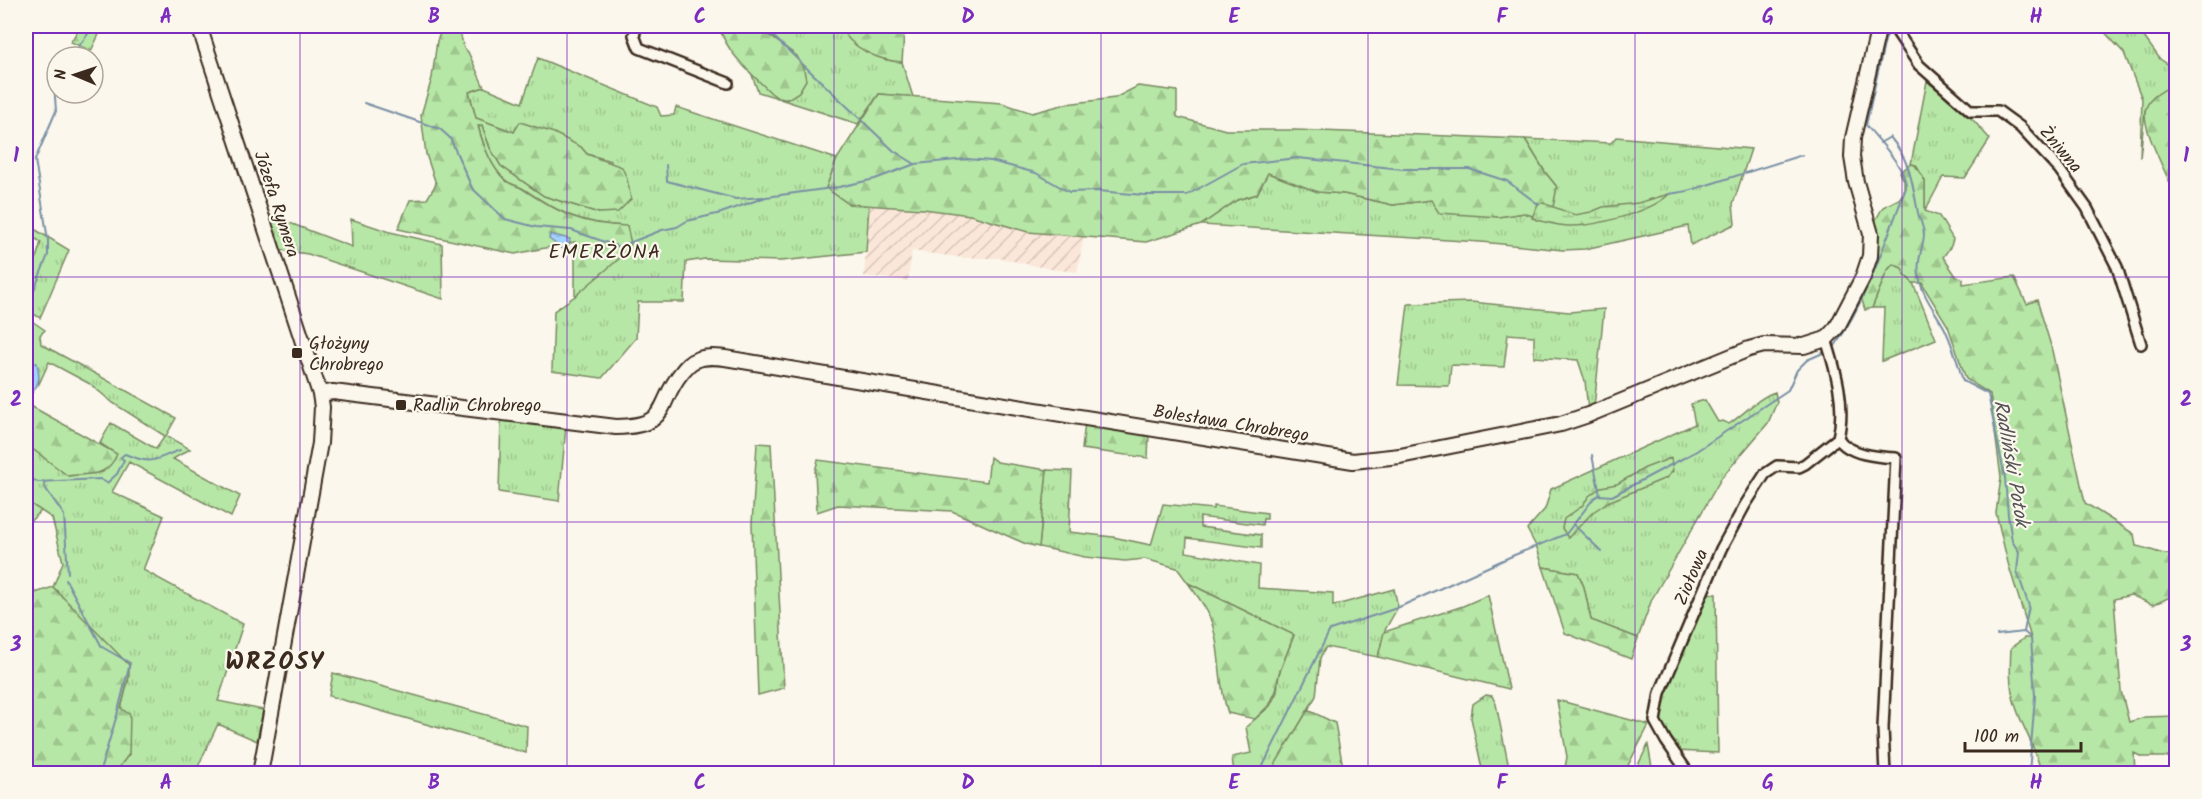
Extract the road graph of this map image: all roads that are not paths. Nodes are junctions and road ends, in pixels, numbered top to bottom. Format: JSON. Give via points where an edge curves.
{"nodes":[{"id":1,"x":199,"y":26,"type":"edge"},
{"id":2,"x":637,"y":26,"type":"edge"},
{"id":3,"x":1879,"y":26,"type":"edge"},
{"id":4,"x":1895,"y":28,"type":"edge"},
{"id":5,"x":728,"y":83,"type":"dead end"},
{"id":6,"x":1826,"y":339,"type":"junction"},
{"id":7,"x":2141,"y":344,"type":"dead end"},
{"id":8,"x":321,"y":400,"type":"junction"},
{"id":9,"x":1838,"y":438,"type":"junction"},
{"id":10,"x":260,"y":774,"type":"edge"},
{"id":11,"x":1689,"y":774,"type":"edge"},
{"id":12,"x":1885,"y":774,"type":"edge"}],
"edges":[{"from":1,"to":8,"type":"street","name":"Józefa Rymera"},
{"from":2,"to":5,"type":"street","via":[[634,35],[639,48]]},
{"from":3,"to":6,"type":"street","via":[[1853,138],[1852,158],[1871,234],[1870,256],[1850,305]]},
{"from":4,"to":7,"type":"street","name":"Żniwna","via":[[1919,64],[1971,111],[1998,111],[2020,127],[2059,169],[2087,208],[2117,267]]},
{"from":6,"to":8,"type":"street","name":"Bolesława Chrobrego","via":[[1804,345],[1749,349],[1561,424],[1353,461],[724,358],[706,357],[688,364],[658,414],[634,427],[333,392]]},
{"from":6,"to":9,"type":"street","via":[[1842,404]]},
{"from":8,"to":10,"type":"street","via":[[320,443]]},
{"from":9,"to":11,"type":"street","name":"Ziołowa","via":[[1806,464],[1776,466],[1765,474],[1721,549],[1660,693],[1655,721]]},
{"from":9,"to":12,"type":"street","via":[[1860,452],[1896,458],[1883,728]]}]}
